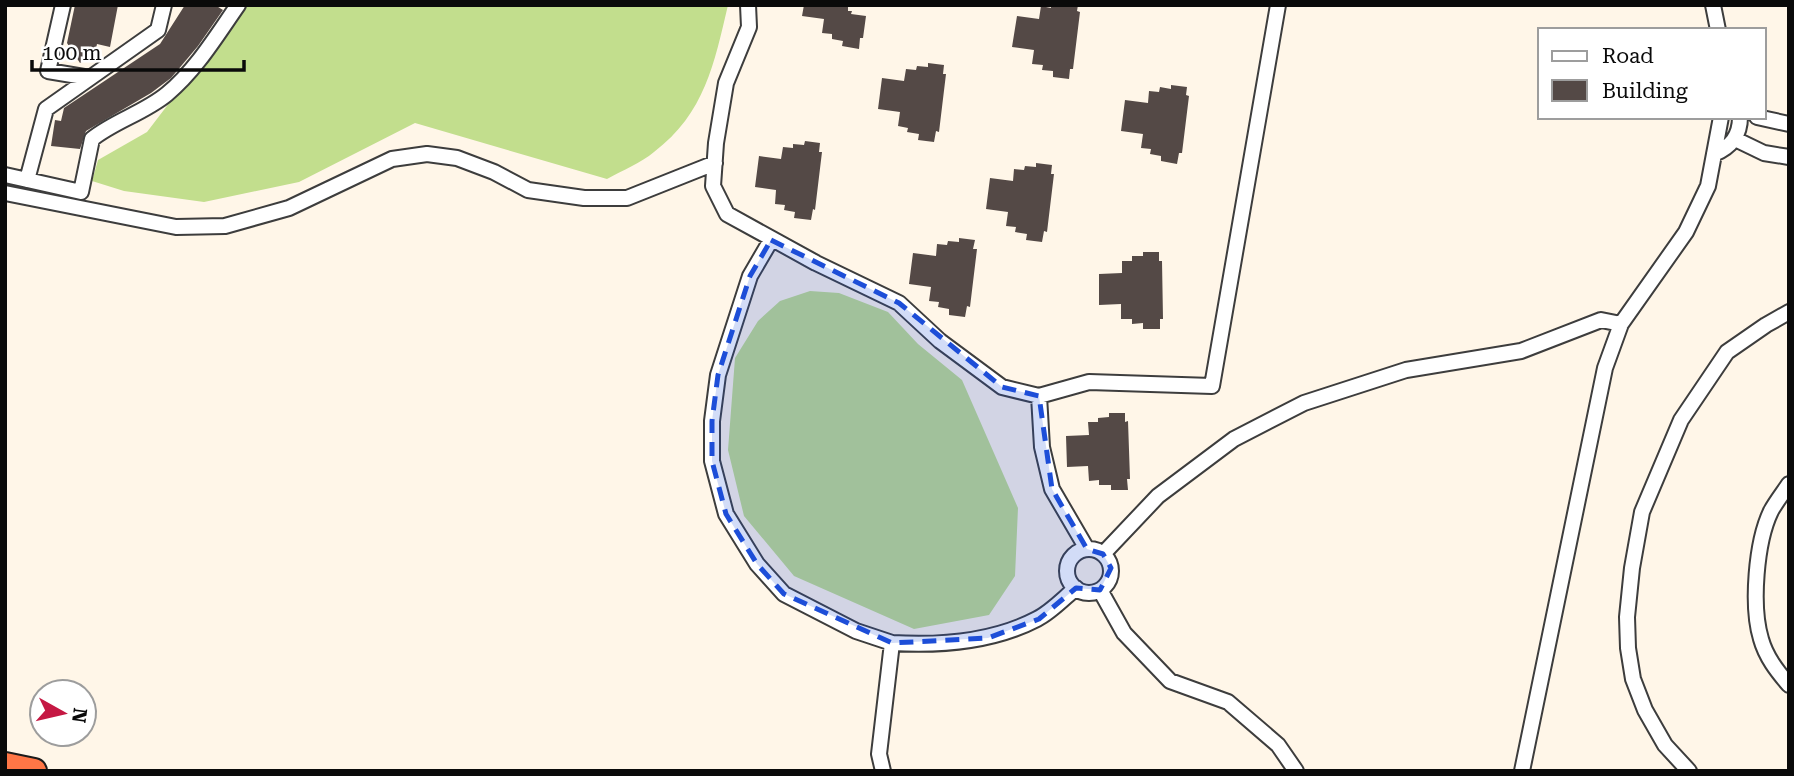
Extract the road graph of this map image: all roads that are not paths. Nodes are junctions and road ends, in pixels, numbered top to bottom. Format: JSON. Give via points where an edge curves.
{"nodes":[{"id":1,"x":63,"y":5,"type":"edge"},
{"id":2,"x":164,"y":5,"type":"edge"},
{"id":3,"x":238,"y":5,"type":"edge"},
{"id":4,"x":748,"y":5,"type":"edge"},
{"id":5,"x":1278,"y":5,"type":"edge"},
{"id":6,"x":1713,"y":5,"type":"edge"},
{"id":7,"x":1718,"y":28,"type":"edge"},
{"id":8,"x":90,"y":78,"type":"junction"},
{"id":9,"x":1721,"y":119,"type":"edge"},
{"id":10,"x":1740,"y":119,"type":"edge"},
{"id":11,"x":1766,"y":119,"type":"edge"},
{"id":12,"x":1789,"y":124,"type":"edge"},
{"id":13,"x":1735,"y":139,"type":"junction"},
{"id":14,"x":1714,"y":155,"type":"junction"},
{"id":15,"x":1789,"y":157,"type":"edge"},
{"id":16,"x":715,"y":163,"type":"junction"},
{"id":17,"x":5,"y":175,"type":"edge"},
{"id":18,"x":27,"y":180,"type":"junction"},
{"id":19,"x":5,"y":192,"type":"edge"},
{"id":20,"x":771,"y":240,"type":"junction"},
{"id":21,"x":1789,"y":312,"type":"edge"},
{"id":22,"x":1621,"y":324,"type":"junction"},
{"id":23,"x":1039,"y":396,"type":"junction"},
{"id":24,"x":1789,"y":484,"type":"edge"},
{"id":25,"x":1087,"y":549,"type":"junction"},
{"id":26,"x":1103,"y":554,"type":"junction"},
{"id":27,"x":1076,"y":588,"type":"junction"},
{"id":28,"x":1100,"y":590,"type":"junction"},
{"id":29,"x":892,"y":643,"type":"junction"},
{"id":30,"x":1789,"y":685,"type":"edge"},
{"id":31,"x":5,"y":765,"type":"edge"},
{"id":32,"x":34,"y":771,"type":"edge"},
{"id":33,"x":883,"y":771,"type":"edge"},
{"id":34,"x":1296,"y":771,"type":"edge"},
{"id":35,"x":1522,"y":771,"type":"edge"},
{"id":36,"x":1689,"y":771,"type":"edge"}],
"edges":[{"from":1,"to":8,"type":"street","via":[[48,71]]},
{"from":2,"to":8,"type":"street","via":[[158,30]]},
{"from":3,"to":18,"type":"street","via":[[177,85],[92,139],[81,192]]},
{"from":4,"to":16,"type":"street","via":[[749,27],[726,83]]},
{"from":5,"to":23,"type":"street","via":[[1212,386],[1089,382]]},
{"from":6,"to":7,"type":"street"},
{"from":8,"to":18,"type":"street","via":[[46,109]]},
{"from":9,"to":14,"type":"street"},
{"from":10,"to":13,"type":"street"},
{"from":11,"to":12,"type":"street"},
{"from":13,"to":14,"type":"street"},
{"from":13,"to":15,"type":"street","via":[[1764,153]]},
{"from":14,"to":22,"type":"street","via":[[1708,186],[1686,232]]},
{"from":16,"to":19,"type":"street","via":[[627,198],[584,198],[528,190],[457,158],[427,154],[392,159],[289,208],[225,226],[176,227]]},
{"from":16,"to":20,"type":"street","via":[[713,186],[727,214]]},
{"from":17,"to":18,"type":"street"},
{"from":20,"to":23,"type":"street","via":[[900,303],[940,341],[1002,387]]},
{"from":20,"to":29,"type":"street","via":[[750,276],[718,375],[712,461],[726,514],[757,564],[784,594],[856,631]]},
{"from":21,"to":36,"type":"street","via":[[1727,352],[1681,420],[1642,512],[1627,617],[1633,679],[1665,745]]},
{"from":22,"to":26,"type":"street","via":[[1601,320],[1521,351],[1406,370],[1304,403],[1223,447],[1158,496]]},
{"from":22,"to":35,"type":"street","via":[[1605,368]]},
{"from":23,"to":25,"type":"street","via":[[1042,447],[1052,489]]},
{"from":24,"to":30,"type":"street","via":[[1765,530],[1754,593],[1760,638]]},
{"from":25,"to":26,"type":"street"},
{"from":25,"to":27,"type":"street","via":[[1068,565],[1070,582]]},
{"from":26,"to":28,"type":"street","via":[[1111,568]]},
{"from":27,"to":28,"type":"street"},
{"from":27,"to":29,"type":"street","via":[[1039,619],[988,638]]},
{"from":28,"to":34,"type":"street","via":[[1124,633],[1170,681],[1228,702],[1278,746]]},
{"from":29,"to":33,"type":"street","via":[[879,754]]},
{"from":31,"to":32,"type":"highway"}]}
